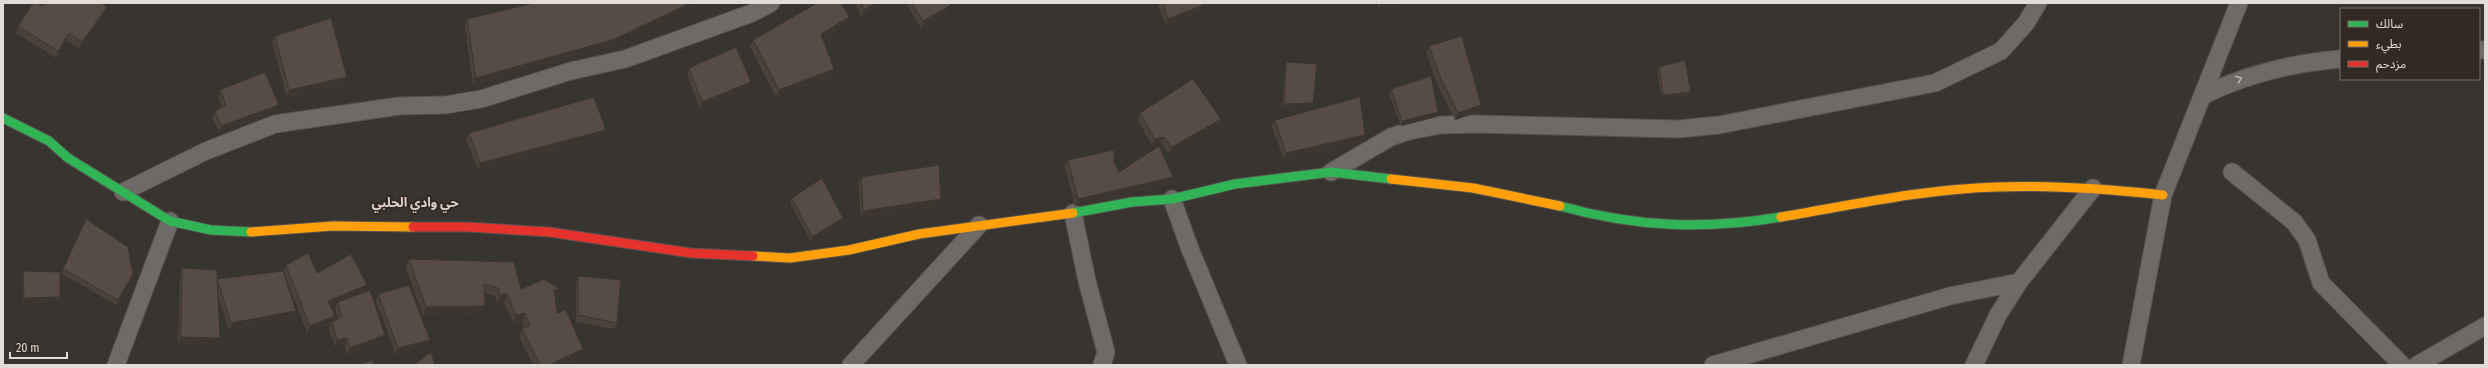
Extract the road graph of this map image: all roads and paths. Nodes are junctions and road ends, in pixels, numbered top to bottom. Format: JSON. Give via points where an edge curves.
{"nodes":[{"id":1,"x":771,"y":3,"type":"edge"},
{"id":2,"x":2038,"y":3,"type":"edge"},
{"id":3,"x":2239,"y":3,"type":"edge"},
{"id":4,"x":2340,"y":59,"type":"edge"},
{"id":5,"x":2204,"y":95,"type":"junction"},
{"id":6,"x":3,"y":118,"type":"edge"},
{"id":7,"x":1331,"y":172,"type":"junction"},
{"id":8,"x":2232,"y":172,"type":"dead end"},
{"id":9,"x":2093,"y":188,"type":"junction"},
{"id":10,"x":123,"y":192,"type":"junction"},
{"id":11,"x":2163,"y":195,"type":"junction"},
{"id":12,"x":1172,"y":199,"type":"junction"},
{"id":13,"x":1073,"y":213,"type":"junction"},
{"id":14,"x":170,"y":221,"type":"junction"},
{"id":15,"x":979,"y":225,"type":"junction"},
{"id":16,"x":2019,"y":282,"type":"junction"},
{"id":17,"x":2485,"y":326,"type":"edge"},
{"id":18,"x":116,"y":365,"type":"edge"},
{"id":19,"x":851,"y":365,"type":"edge"},
{"id":20,"x":1102,"y":365,"type":"edge"},
{"id":21,"x":1238,"y":365,"type":"edge"},
{"id":22,"x":1713,"y":365,"type":"edge"},
{"id":23,"x":1974,"y":365,"type":"edge"},
{"id":24,"x":2131,"y":365,"type":"edge"},
{"id":25,"x":2402,"y":365,"type":"edge"},
{"id":26,"x":2417,"y":365,"type":"edge"}],
"edges":[{"from":1,"to":10,"type":"street","via":[[752,13],[639,55],[571,71],[481,99],[445,105],[399,106],[275,124],[206,151]]},
{"from":2,"to":7,"type":"street","via":[[2026,23],[2001,51],[1934,83],[1718,125],[1679,129],[1441,125],[1391,137]]},
{"from":3,"to":5,"type":"street"},
{"from":5,"to":4,"type":"street","one_way":true,"via":[[2263,71]]},
{"from":5,"to":11,"type":"street"},
{"from":6,"to":10,"type":"street","via":[[49,141],[68,158]]},
{"from":7,"to":9,"type":"street","via":[[1473,188],[1659,225],[1713,226],[1745,223],[1912,195],[1996,188]]},
{"from":7,"to":12,"type":"street","via":[[1235,184]]},
{"from":8,"to":25,"type":"street","via":[[2294,222],[2307,240],[2320,283]]},
{"from":9,"to":11,"type":"street"},
{"from":9,"to":16,"type":"street"},
{"from":10,"to":14,"type":"street"},
{"from":11,"to":24,"type":"street"},
{"from":12,"to":13,"type":"street","via":[[1118,204]]},
{"from":12,"to":21,"type":"street"},
{"from":13,"to":15,"type":"street"},
{"from":13,"to":20,"type":"street","via":[[1087,281],[1106,352]]},
{"from":14,"to":15,"type":"street","via":[[211,230],[246,232],[333,226],[476,227],[549,232],[691,253],[790,258],[849,250],[919,234]]},
{"from":14,"to":18,"type":"street"},
{"from":15,"to":19,"type":"street"},
{"from":16,"to":22,"type":"street","via":[[1950,296]]},
{"from":16,"to":23,"type":"street","via":[[1998,315]]},
{"from":17,"to":26,"type":"street"}]}
